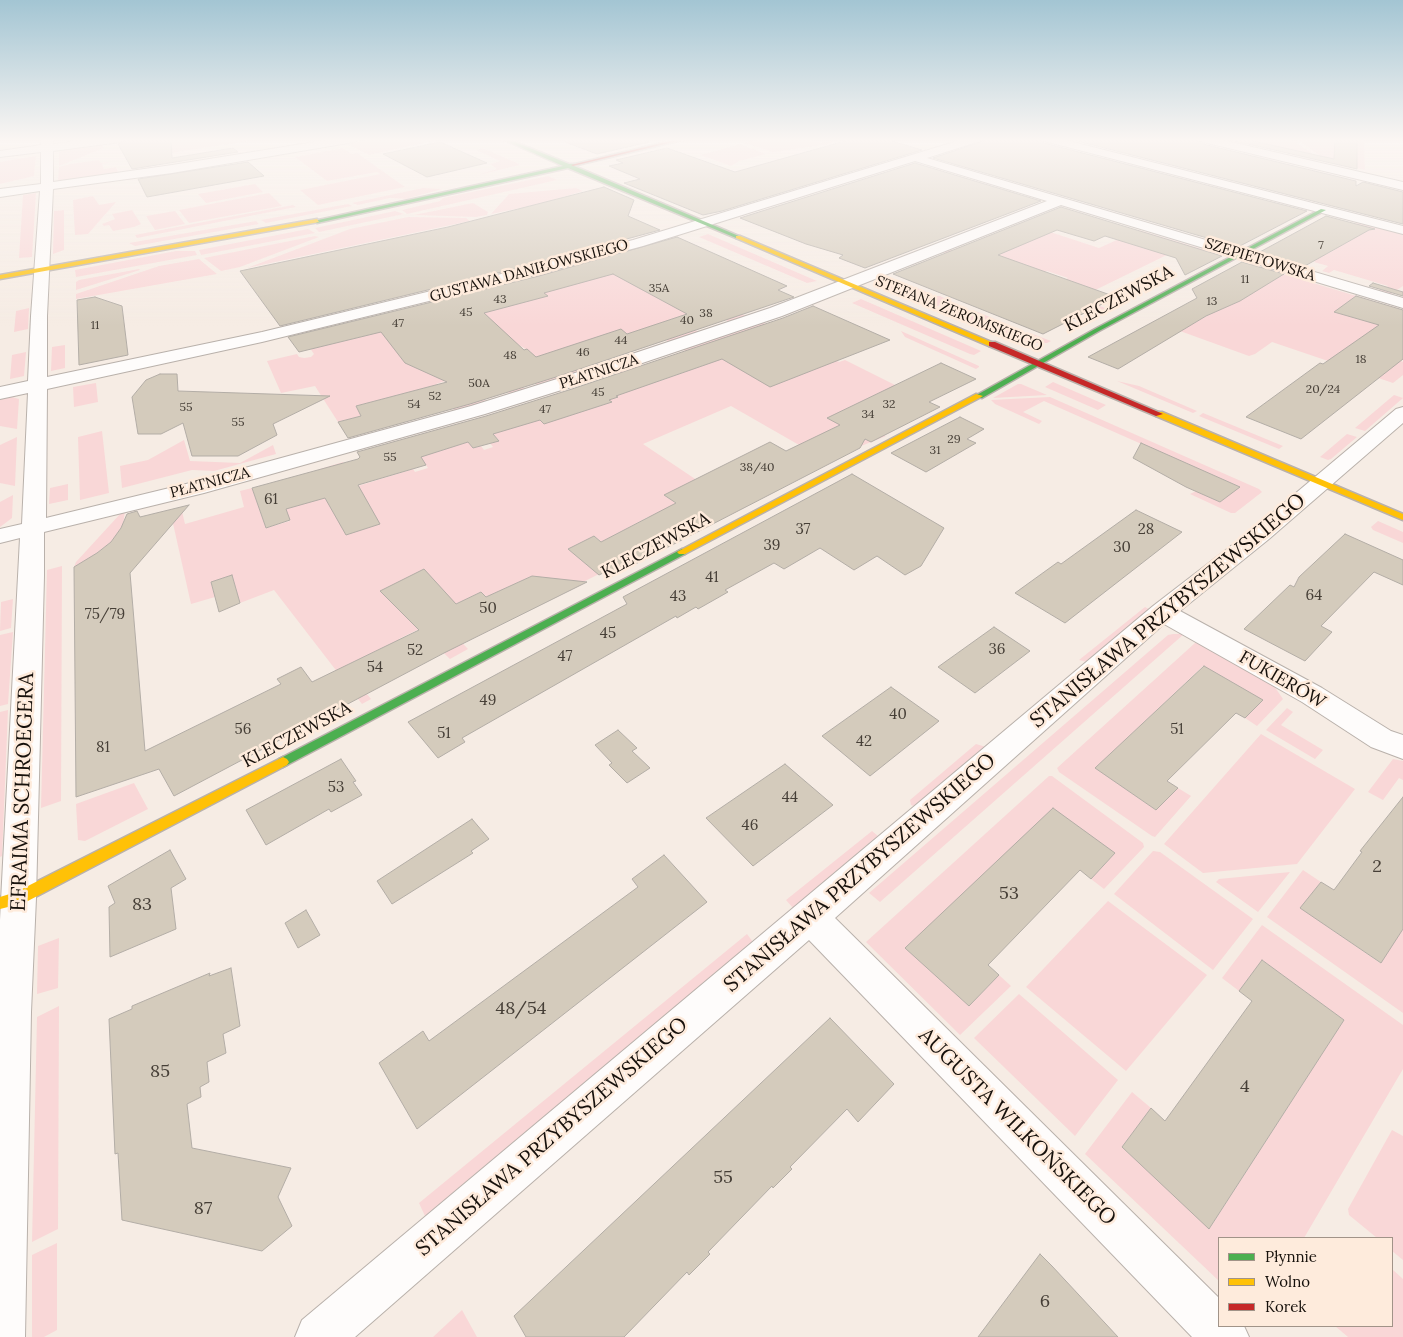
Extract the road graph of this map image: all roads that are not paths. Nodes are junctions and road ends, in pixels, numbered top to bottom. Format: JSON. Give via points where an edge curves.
{"nodes":[{"id":1,"x":46,"y":201,"type":"edge"},
{"id":2,"x":407,"y":201,"type":"edge"},
{"id":3,"x":653,"y":201,"type":"edge"},
{"id":4,"x":774,"y":201,"type":"edge"},
{"id":5,"x":1059,"y":201,"type":"edge"},
{"id":6,"x":1061,"y":201,"type":"edge"},
{"id":7,"x":1290,"y":201,"type":"edge"},
{"id":8,"x":1323,"y":210,"type":"junction"},
{"id":9,"x":704,"y":223,"type":"junction"},
{"id":10,"x":1403,"y":230,"type":"edge"},
{"id":11,"x":1241,"y":255,"type":"junction"},
{"id":12,"x":42,"y":271,"type":"junction"},
{"id":13,"x":0,"y":277,"type":"edge"},
{"id":14,"x":848,"y":284,"type":"junction"},
{"id":15,"x":1403,"y":303,"type":"edge"},
{"id":16,"x":1038,"y":363,"type":"junction"},
{"id":17,"x":38,"y":379,"type":"junction"},
{"id":18,"x":0,"y":393,"type":"edge"},
{"id":19,"x":1403,"y":413,"type":"edge"},
{"id":20,"x":1322,"y":483,"type":"junction"},
{"id":21,"x":1403,"y":517,"type":"edge"},
{"id":22,"x":33,"y":528,"type":"junction"},
{"id":23,"x":0,"y":536,"type":"edge"},
{"id":24,"x":1162,"y":612,"type":"junction"},
{"id":25,"x":1403,"y":747,"type":"edge"},
{"id":26,"x":9,"y":900,"type":"edge"},
{"id":27,"x":810,"y":917,"type":"junction"},
{"id":28,"x":1,"y":1337,"type":"edge"},
{"id":29,"x":319,"y":1337,"type":"edge"},
{"id":30,"x":1225,"y":1337,"type":"edge"}],
"edges":[{"from":1,"to":12,"type":"street"},
{"from":2,"to":12,"type":"street","via":[[318,221]]},
{"from":3,"to":9,"type":"street","name":"STEFANA ŻEROMSKIEGO"},
{"from":4,"to":9,"type":"street","name":"GUSTAWA DANIŁOWSKIEGO"},
{"from":5,"to":14,"type":"street","name":"PŁATNICZA"},
{"from":6,"to":11,"type":"street","name":"SZEPIETOWSKA"},
{"from":7,"to":8,"type":"street"},
{"from":8,"to":10,"type":"street"},
{"from":8,"to":11,"type":"street","name":"KLECZEWSKA"},
{"from":9,"to":14,"type":"street","name":"STEFANA ŻEROMSKIEGO"},
{"from":9,"to":17,"type":"street","name":"GUSTAWA DANIŁOWSKIEGO","via":[[525,274],[262,337],[105,371]]},
{"from":11,"to":15,"type":"street","name":"SZEPIETOWSKA"},
{"from":11,"to":16,"type":"street","name":"KLECZEWSKA"},
{"from":12,"to":13,"type":"street"},
{"from":12,"to":17,"type":"street"},
{"from":14,"to":16,"type":"street","name":"STEFANA ŻEROMSKIEGO"},
{"from":14,"to":22,"type":"street","name":"PŁATNICZA","via":[[733,327],[478,410],[196,488]]},
{"from":16,"to":20,"type":"street","name":"STEFANA ŻEROMSKIEGO"},
{"from":16,"to":26,"type":"street","name":"KLECZEWSKA","via":[[168,823]]},
{"from":17,"to":18,"type":"street","name":"GUSTAWA DANIŁOWSKIEGO"},
{"from":17,"to":22,"type":"street","name":"EFRAIMA SCHROEGERA"},
{"from":19,"to":20,"type":"street","name":"STANISŁAWA PRZYBYSZEWSKIEGO"},
{"from":20,"to":21,"type":"street","name":"STEFANA ŻEROMSKIEGO"},
{"from":20,"to":24,"type":"street","name":"STANISŁAWA PRZYBYSZEWSKIEGO"},
{"from":22,"to":23,"type":"street","name":"PŁATNICZA"},
{"from":22,"to":26,"type":"street","name":"EFRAIMA SCHROEGERA"},
{"from":24,"to":25,"type":"street","name":"FUKIERÓW","via":[[1312,695],[1368,731]]},
{"from":24,"to":27,"type":"street","name":"STANISŁAWA PRZYBYSZEWSKIEGO"},
{"from":26,"to":28,"type":"street","name":"EFRAIMA SCHROEGERA","via":[[12,1012]]},
{"from":27,"to":29,"type":"street","name":"STANISŁAWA PRZYBYSZEWSKIEGO"},
{"from":27,"to":30,"type":"street","name":"AUGUSTA WILKOŃSKIEGO"}]}
